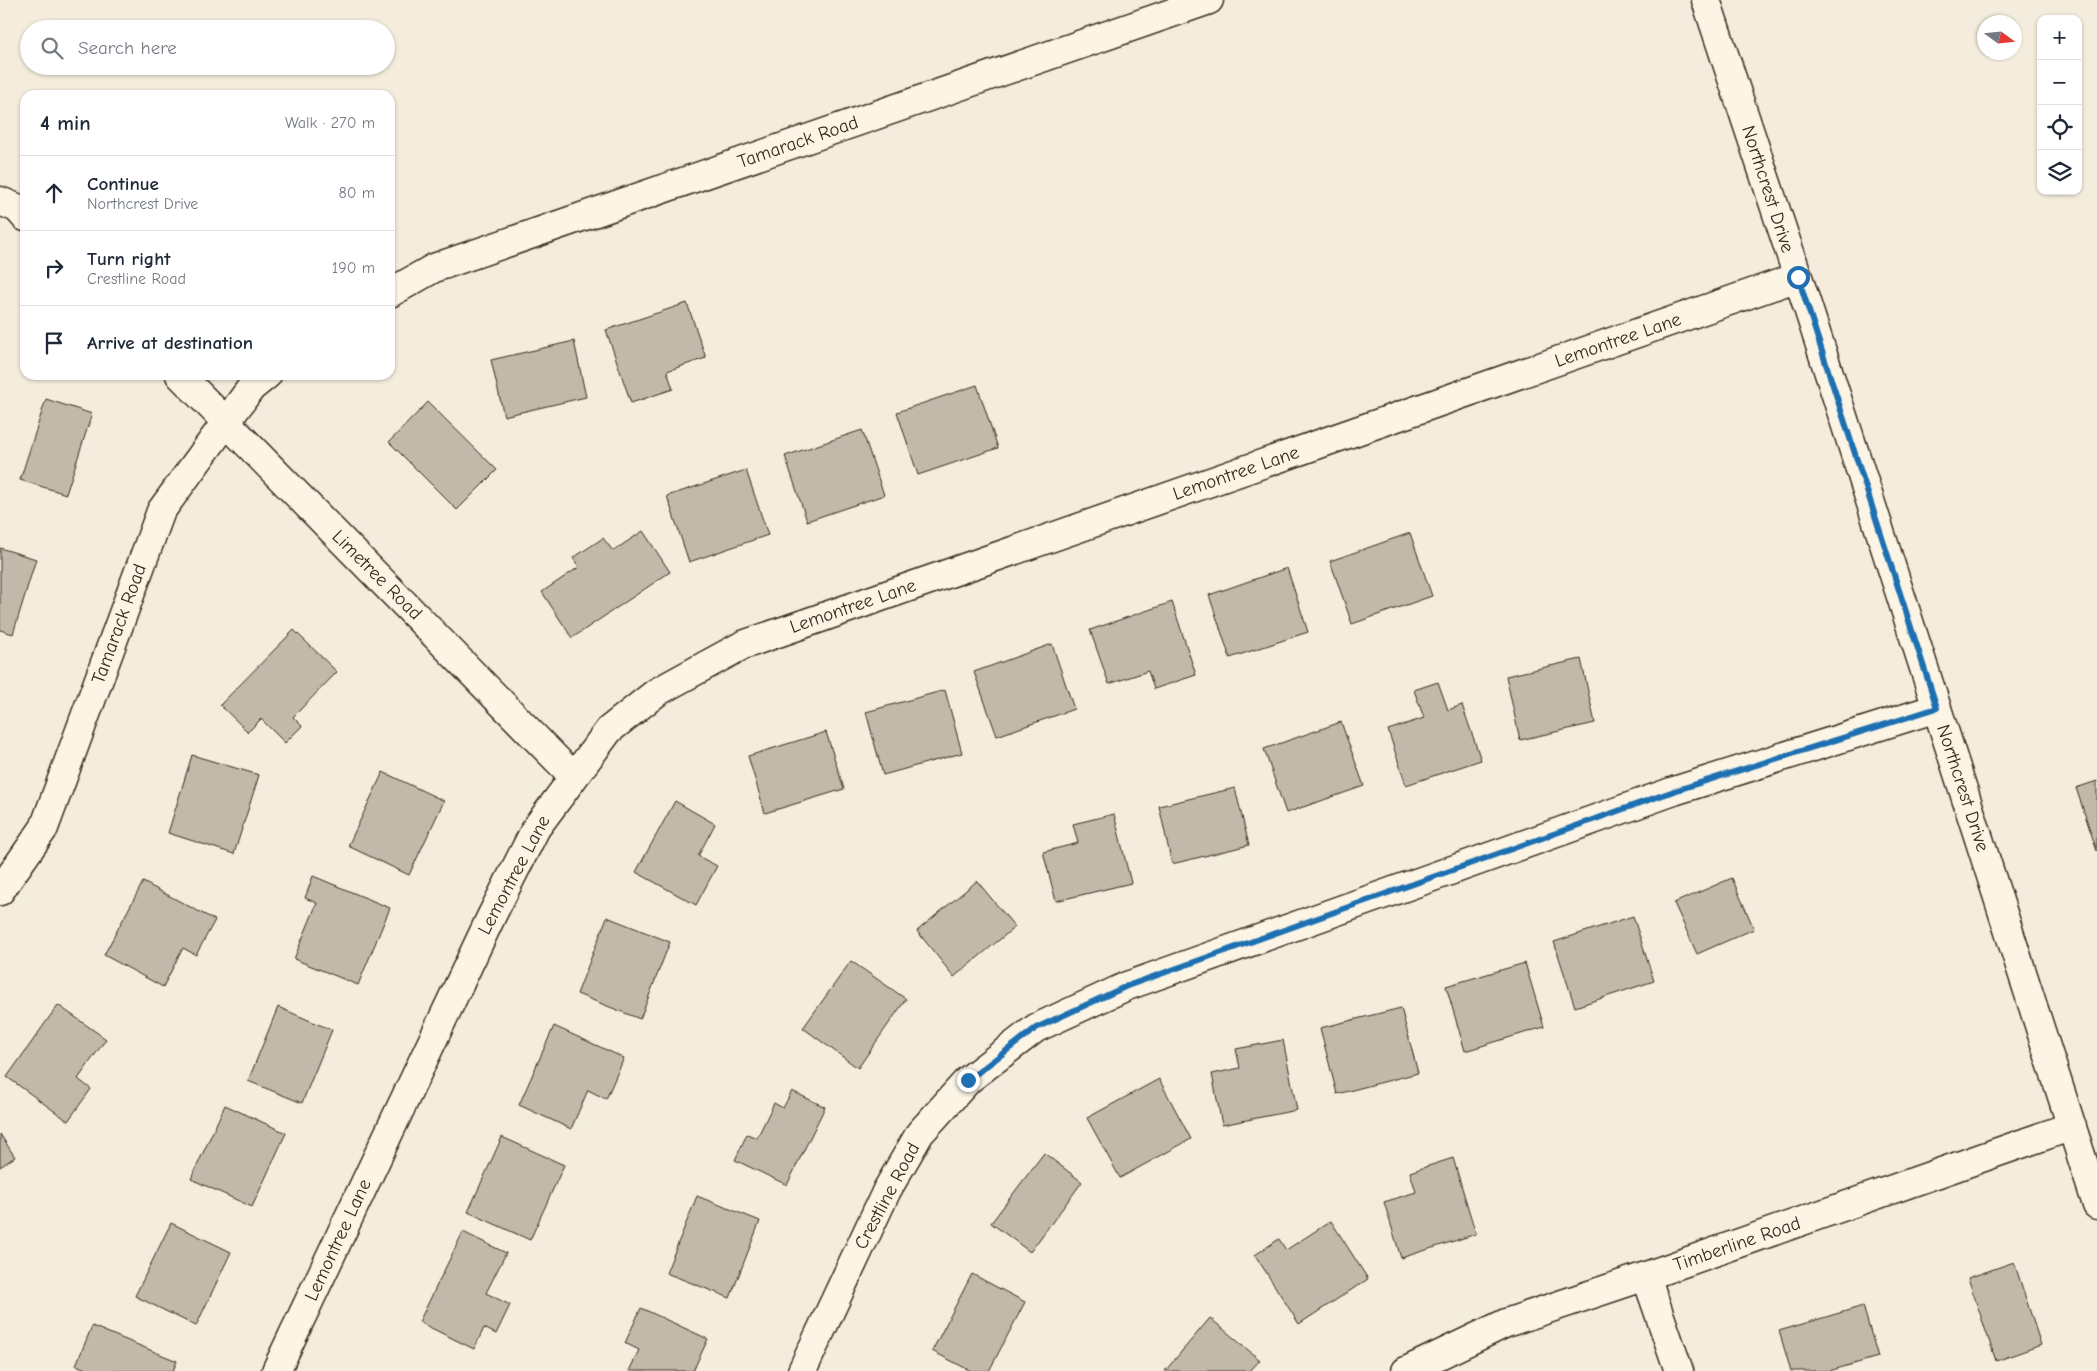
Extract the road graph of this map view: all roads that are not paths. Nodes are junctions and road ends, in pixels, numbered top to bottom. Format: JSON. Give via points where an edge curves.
{"nodes":[{"id":1,"x":1209,"y":0,"type":"edge"},
{"id":2,"x":1706,"y":0,"type":"edge"},
{"id":3,"x":0,"y":201,"type":"edge"},
{"id":4,"x":20,"y":211,"type":"edge"},
{"id":5,"x":1798,"y":277,"type":"junction"},
{"id":6,"x":395,"y":290,"type":"edge"},
{"id":7,"x":185,"y":380,"type":"edge"},
{"id":8,"x":261,"y":380,"type":"edge"},
{"id":9,"x":225,"y":422,"type":"junction"},
{"id":10,"x":1937,"y":708,"type":"junction"},
{"id":11,"x":574,"y":776,"type":"junction"},
{"id":12,"x":0,"y":891,"type":"edge"},
{"id":13,"x":2072,"y":1126,"type":"junction"},
{"id":14,"x":2097,"y":1205,"type":"edge"},
{"id":15,"x":1646,"y":1276,"type":"junction"},
{"id":16,"x":276,"y":1371,"type":"edge"},
{"id":17,"x":802,"y":1371,"type":"edge"},
{"id":18,"x":1406,"y":1371,"type":"edge"},
{"id":19,"x":1679,"y":1371,"type":"edge"}],
"edges":[{"from":1,"to":6,"type":"street","name":"Tamarack Road","via":[[434,268]]},
{"from":2,"to":5,"type":"street","name":"Northcrest Drive"},
{"from":3,"to":4,"type":"street"},
{"from":5,"to":10,"type":"street","name":"Northcrest Drive"},
{"from":5,"to":11,"type":"street","name":"Lemontree Lane","via":[[743,645],[657,692],[609,730]]},
{"from":7,"to":9,"type":"street","name":"Limetree Road"},
{"from":8,"to":9,"type":"street","name":"Tamarack Road","via":[[251,388]]},
{"from":9,"to":11,"type":"street","name":"Limetree Road"},
{"from":9,"to":12,"type":"street","name":"Tamarack Road","via":[[161,511],[44,828]]},
{"from":10,"to":13,"type":"street","name":"Northcrest Drive"},
{"from":10,"to":17,"type":"street","name":"Crestline Road","via":[[1646,801],[1127,986],[1036,1028],[968,1080],[920,1133],[887,1190]]},
{"from":11,"to":16,"type":"street","name":"Lemontree Lane","via":[[536,828],[492,915]]},
{"from":13,"to":14,"type":"street","name":"Northcrest Drive"},
{"from":13,"to":15,"type":"street","name":"Timberline Road"},
{"from":15,"to":18,"type":"street","name":"Timberline Road","via":[[1506,1323]]},
{"from":15,"to":19,"type":"street"}]}
